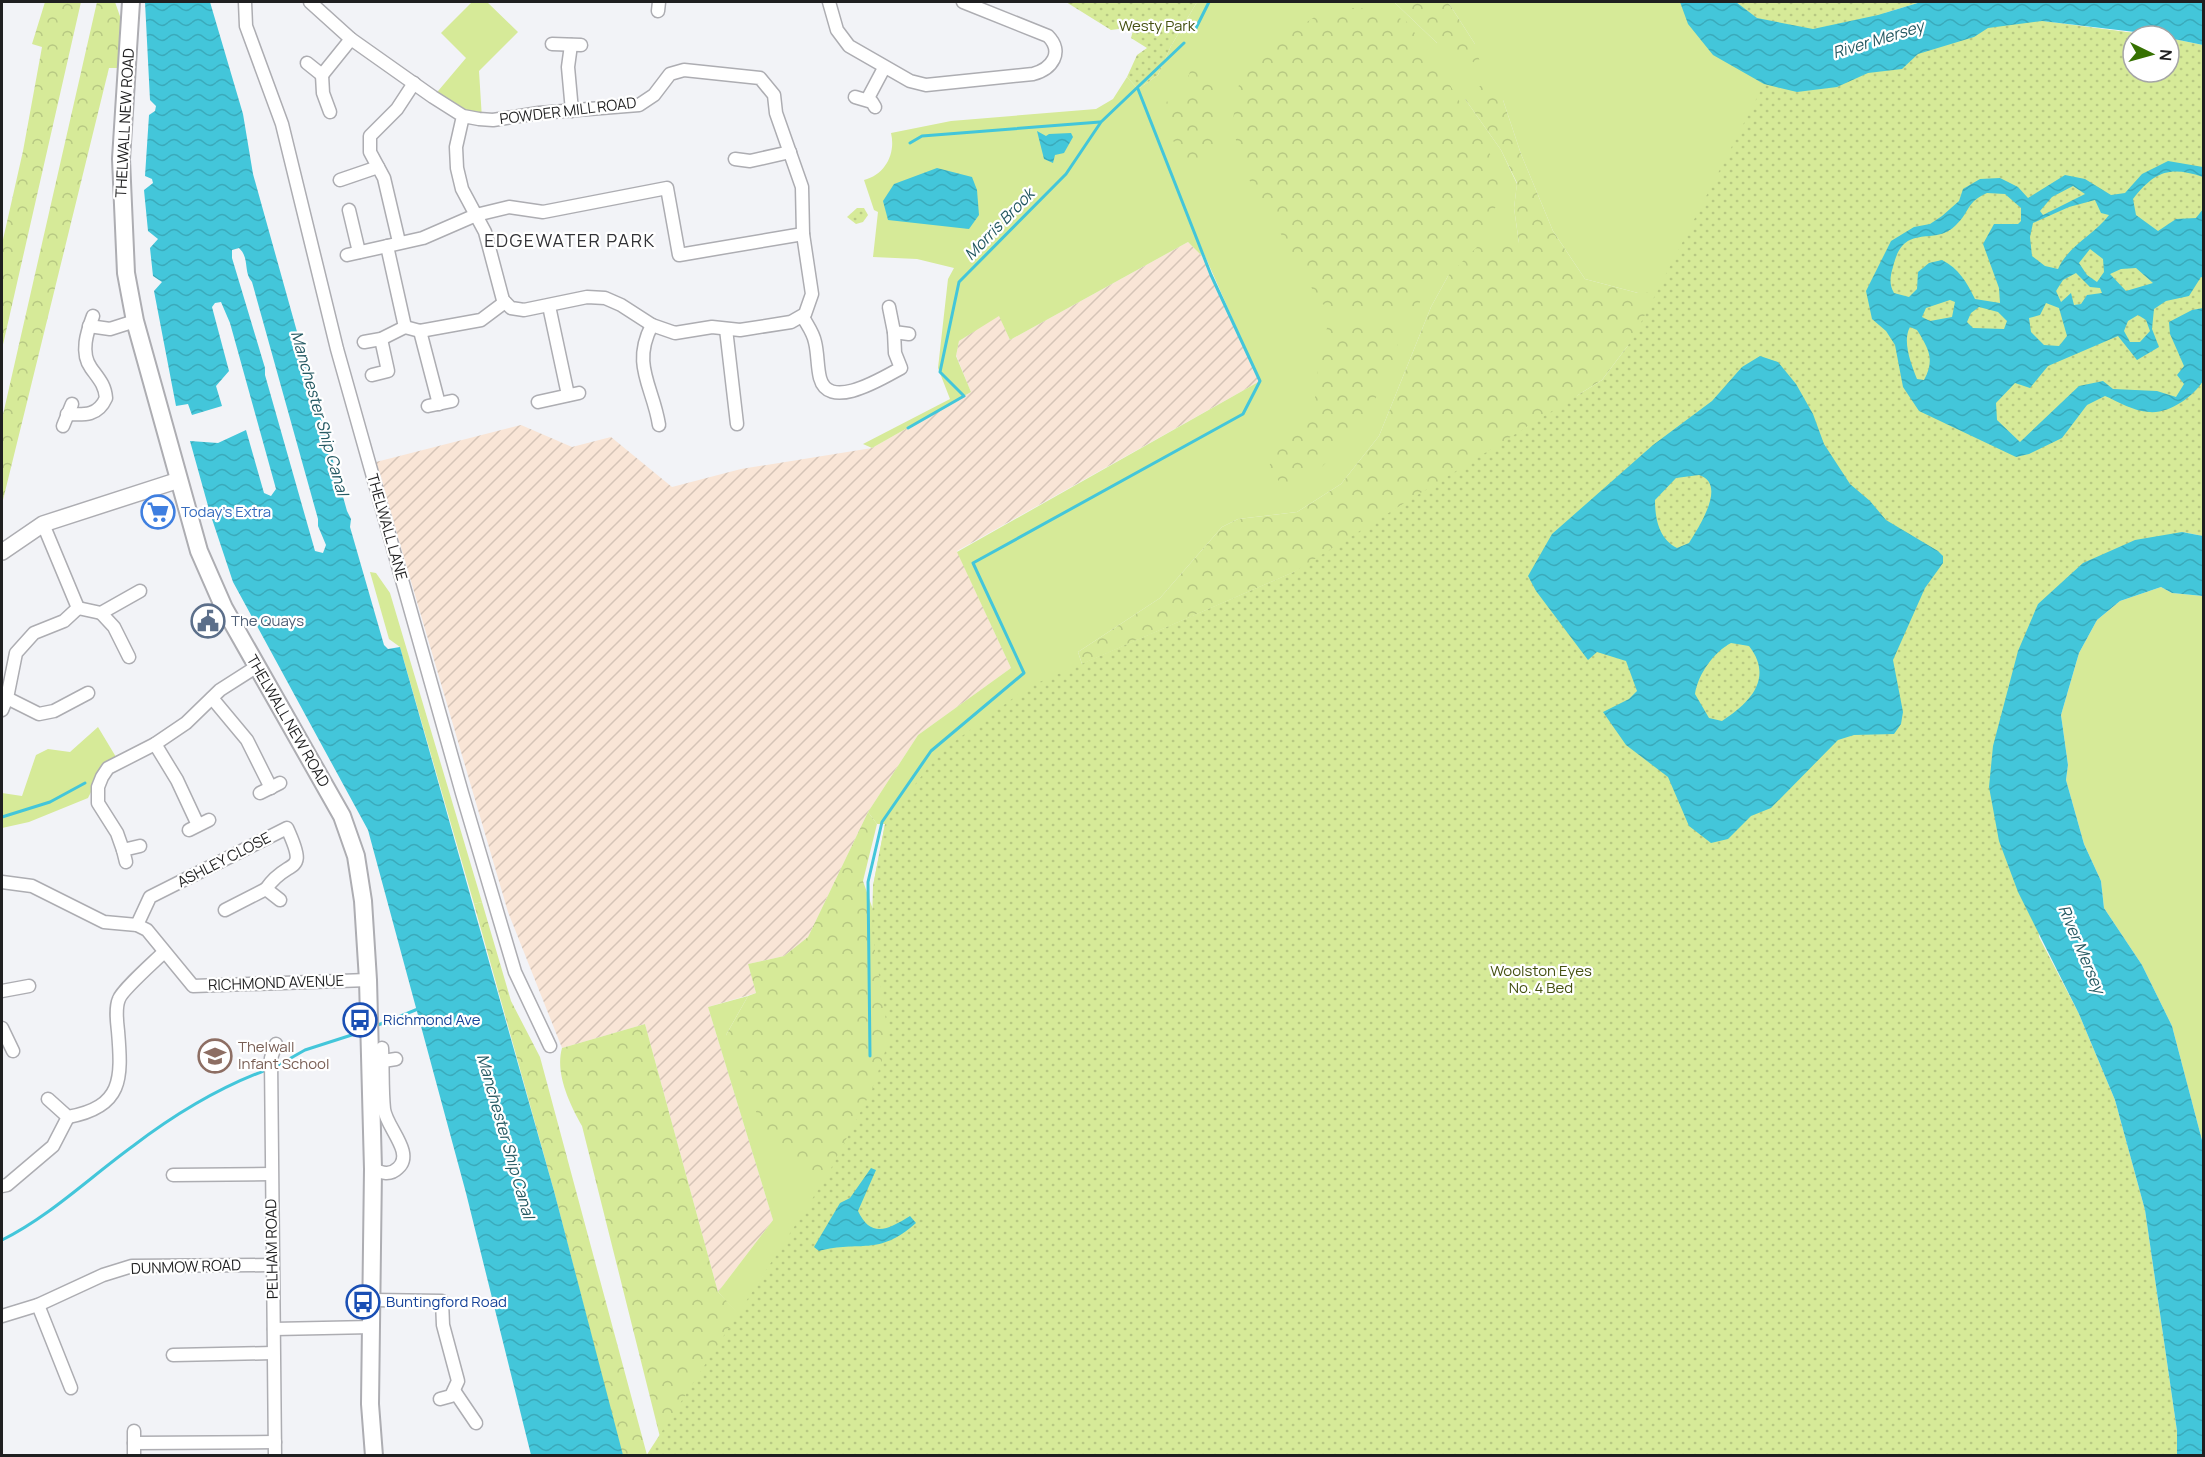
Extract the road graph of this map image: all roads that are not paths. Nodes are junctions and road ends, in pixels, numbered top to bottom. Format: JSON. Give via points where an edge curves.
{"nodes":[{"id":1,"x":131,"y":2,"type":"edge"},
{"id":2,"x":245,"y":2,"type":"edge"},
{"id":3,"x":310,"y":2,"type":"edge"},
{"id":4,"x":830,"y":2,"type":"edge"},
{"id":5,"x":963,"y":2,"type":"edge"},
{"id":6,"x":351,"y":39,"type":"junction"},
{"id":7,"x":552,"y":44,"type":"dead end"},
{"id":8,"x":307,"y":63,"type":"dead end"},
{"id":9,"x":885,"y":68,"type":"junction"},
{"id":10,"x":322,"y":75,"type":"junction"},
{"id":11,"x":414,"y":83,"type":"junction"},
{"id":12,"x":866,"y":101,"type":"dead end"},
{"id":13,"x":572,"y":111,"type":"junction"},
{"id":14,"x":330,"y":112,"type":"dead end"},
{"id":15,"x":463,"y":116,"type":"junction"},
{"id":16,"x":790,"y":152,"type":"junction"},
{"id":17,"x":735,"y":159,"type":"dead end"},
{"id":18,"x":378,"y":167,"type":"junction"},
{"id":19,"x":340,"y":180,"type":"dead end"},
{"id":20,"x":349,"y":210,"type":"dead end"},
{"id":21,"x":476,"y":215,"type":"junction"},
{"id":22,"x":803,"y":234,"type":"junction"},
{"id":23,"x":399,"y":242,"type":"junction"},
{"id":24,"x":387,"y":246,"type":"junction"},
{"id":25,"x":505,"y":302,"type":"junction"},
{"id":26,"x":549,"y":306,"type":"junction"},
{"id":27,"x":889,"y":307,"type":"dead end"},
{"id":28,"x":803,"y":317,"type":"junction"},
{"id":29,"x":135,"y":321,"type":"junction"},
{"id":30,"x":652,"y":325,"type":"junction"},
{"id":31,"x":405,"y":327,"type":"junction"},
{"id":32,"x":726,"y":329,"type":"junction"},
{"id":33,"x":420,"y":331,"type":"junction"},
{"id":34,"x":894,"y":332,"type":"junction"},
{"id":35,"x":909,"y":334,"type":"dead end"},
{"id":36,"x":381,"y":339,"type":"junction"},
{"id":37,"x":364,"y":342,"type":"dead end"},
{"id":38,"x":372,"y":375,"type":"dead end"},
{"id":39,"x":538,"y":402,"type":"dead end"},
{"id":40,"x":440,"y":404,"type":"dead end"},
{"id":41,"x":67,"y":415,"type":"dead end"},
{"id":42,"x":737,"y":424,"type":"dead end"},
{"id":43,"x":659,"y":425,"type":"dead end"},
{"id":44,"x":179,"y":480,"type":"junction"},
{"id":45,"x":43,"y":524,"type":"junction"},
{"id":46,"x":2,"y":552,"type":"edge"},
{"id":47,"x":140,"y":591,"type":"dead end"},
{"id":48,"x":78,"y":608,"type":"junction"},
{"id":49,"x":101,"y":613,"type":"junction"},
{"id":50,"x":129,"y":657,"type":"dead end"},
{"id":51,"x":256,"y":667,"type":"junction"},
{"id":52,"x":88,"y":693,"type":"dead end"},
{"id":53,"x":212,"y":698,"type":"junction"},
{"id":54,"x":4,"y":704,"type":"edge"},
{"id":55,"x":155,"y":744,"type":"junction"},
{"id":56,"x":270,"y":788,"type":"dead end"},
{"id":57,"x":199,"y":825,"type":"dead end"},
{"id":58,"x":140,"y":846,"type":"dead end"},
{"id":59,"x":2,"y":882,"type":"edge"},
{"id":60,"x":266,"y":889,"type":"junction"},
{"id":61,"x":280,"y":900,"type":"dead end"},
{"id":62,"x":225,"y":910,"type":"dead end"},
{"id":63,"x":137,"y":925,"type":"junction"},
{"id":64,"x":164,"y":952,"type":"junction"},
{"id":65,"x":368,"y":980,"type":"junction"},
{"id":66,"x":29,"y":986,"type":"dead end"},
{"id":67,"x":2,"y":992,"type":"edge"},
{"id":68,"x":2,"y":1028,"type":"edge"},
{"id":69,"x":276,"y":1044,"type":"dead end"},
{"id":70,"x":550,"y":1046,"type":"dead end"},
{"id":71,"x":13,"y":1052,"type":"dead end"},
{"id":72,"x":396,"y":1059,"type":"dead end"},
{"id":73,"x":48,"y":1098,"type":"dead end"},
{"id":74,"x":68,"y":1117,"type":"junction"},
{"id":75,"x":373,"y":1169,"type":"junction"},
{"id":76,"x":271,"y":1174,"type":"junction"},
{"id":77,"x":173,"y":1175,"type":"dead end"},
{"id":78,"x":2,"y":1186,"type":"edge"},
{"id":79,"x":272,"y":1265,"type":"junction"},
{"id":80,"x":373,"y":1300,"type":"junction"},
{"id":81,"x":38,"y":1305,"type":"junction"},
{"id":82,"x":2,"y":1316,"type":"edge"},
{"id":83,"x":372,"y":1327,"type":"junction"},
{"id":84,"x":274,"y":1329,"type":"junction"},
{"id":85,"x":273,"y":1353,"type":"junction"},
{"id":86,"x":173,"y":1355,"type":"dead end"},
{"id":87,"x":70,"y":1388,"type":"dead end"},
{"id":88,"x":455,"y":1392,"type":"junction"},
{"id":89,"x":440,"y":1399,"type":"dead end"},
{"id":90,"x":476,"y":1423,"type":"dead end"},
{"id":91,"x":275,"y":1442,"type":"junction"},
{"id":92,"x":134,"y":1443,"type":"edge"},
{"id":93,"x":275,"y":1455,"type":"edge"},
{"id":94,"x":374,"y":1455,"type":"edge"}],
"edges":[{"from":1,"to":29,"type":"main road","name":"THELWALL NEW ROAD","via":[[121,178],[126,273]]},
{"from":2,"to":70,"type":"street","name":"THELWALL LANE","via":[[246,26],[282,124],[340,361],[462,793],[515,972]]},
{"from":3,"to":6,"type":"street","name":"POWDER MILL ROAD"},
{"from":4,"to":9,"type":"street","via":[[837,30],[849,46]]},
{"from":5,"to":9,"type":"street","via":[[1048,36],[1056,47],[1054,61],[1049,68],[1033,74],[926,85]]},
{"from":6,"to":10,"type":"street"},
{"from":6,"to":11,"type":"street","name":"POWDER MILL ROAD"},
{"from":7,"to":13,"type":"street","via":[[576,45],[568,67]]},
{"from":8,"to":10,"type":"street"},
{"from":9,"to":12,"type":"street"},
{"from":10,"to":14,"type":"street"},
{"from":11,"to":15,"type":"street","name":"POWDER MILL ROAD"},
{"from":11,"to":18,"type":"street","via":[[397,109],[370,136],[370,152]]},
{"from":13,"to":15,"type":"street","name":"POWDER MILL ROAD","via":[[494,120]]},
{"from":13,"to":16,"type":"street","name":"POWDER MILL ROAD","via":[[639,105],[648,101],[665,78],[676,71],[752,76],[771,88]]},
{"from":15,"to":21,"type":"street","via":[[456,147],[457,168],[462,189]]},
{"from":16,"to":17,"type":"street","via":[[750,161]]},
{"from":16,"to":22,"type":"street","name":"POWDER MILL ROAD","via":[[802,187]]},
{"from":18,"to":19,"type":"street"},
{"from":18,"to":23,"type":"street"},
{"from":20,"to":24,"type":"street","via":[[353,254]]},
{"from":21,"to":22,"type":"street","via":[[509,207],[543,212],[667,188],[679,255]]},
{"from":21,"to":23,"type":"street","via":[[440,232]]},
{"from":21,"to":25,"type":"street","via":[[485,232]]},
{"from":22,"to":28,"type":"street","name":"POWDER MILL ROAD","via":[[812,294]]},
{"from":23,"to":24,"type":"street"},
{"from":24,"to":31,"type":"street"},
{"from":25,"to":26,"type":"street","via":[[524,310]]},
{"from":25,"to":33,"type":"street","via":[[481,320]]},
{"from":26,"to":30,"type":"street","via":[[587,297],[605,298]]},
{"from":26,"to":39,"type":"street","via":[[574,394]]},
{"from":27,"to":34,"type":"street"},
{"from":28,"to":32,"type":"street","via":[[740,330]]},
{"from":28,"to":34,"type":"street","via":[[816,344],[821,381],[829,391],[842,394],[901,369]]},
{"from":29,"to":41,"type":"street","via":[[110,329],[91,321],[85,351],[106,398],[97,412]]},
{"from":29,"to":44,"type":"main road","name":"THELWALL NEW ROAD"},
{"from":30,"to":32,"type":"street","via":[[675,333],[712,327]]},
{"from":30,"to":43,"type":"street","via":[[642,352],[643,370]]},
{"from":31,"to":33,"type":"street"},
{"from":31,"to":36,"type":"street"},
{"from":32,"to":42,"type":"street"},
{"from":33,"to":40,"type":"street"},
{"from":34,"to":35,"type":"street"},
{"from":36,"to":37,"type":"street"},
{"from":36,"to":38,"type":"street","via":[[388,371]]},
{"from":44,"to":45,"type":"street"},
{"from":44,"to":51,"type":"main road","name":"THELWALL NEW ROAD","via":[[210,580]]},
{"from":45,"to":46,"type":"street"},
{"from":45,"to":48,"type":"street"},
{"from":47,"to":49,"type":"street"},
{"from":48,"to":49,"type":"street"},
{"from":48,"to":54,"type":"street","via":[[64,621],[34,633],[16,653]]},
{"from":49,"to":50,"type":"street","via":[[114,627]]},
{"from":51,"to":53,"type":"street"},
{"from":51,"to":65,"type":"main road","name":"THELWALL NEW ROAD","via":[[350,833],[363,901]]},
{"from":52,"to":54,"type":"street","via":[[54,711],[39,714]]},
{"from":53,"to":55,"type":"street","via":[[186,723]]},
{"from":53,"to":56,"type":"street","via":[[247,741]]},
{"from":55,"to":57,"type":"street"},
{"from":55,"to":58,"type":"street","via":[[108,768],[98,787],[101,812],[117,833],[124,856]]},
{"from":59,"to":63,"type":"street","via":[[32,886],[104,922]]},
{"from":60,"to":61,"type":"street"},
{"from":60,"to":62,"type":"street","name":"ASHLEY CLOSE"},
{"from":60,"to":63,"type":"street","name":"ASHLEY CLOSE","via":[[274,877],[298,860],[299,852],[288,828],[150,897]]},
{"from":63,"to":64,"type":"street","name":"RICHMOND AVENUE","via":[[147,930]]},
{"from":64,"to":65,"type":"street","name":"RICHMOND AVENUE","via":[[193,986]]},
{"from":64,"to":74,"type":"street","via":[[118,998],[121,1071],[112,1096],[91,1113]]},
{"from":65,"to":75,"type":"main road","name":"THELWALL NEW ROAD"},
{"from":66,"to":67,"type":"street"},
{"from":68,"to":71,"type":"street"},
{"from":69,"to":76,"type":"street","name":"PELHAM ROAD","via":[[271,1061]]},
{"from":72,"to":75,"type":"street","via":[[382,1055],[384,1111],[400,1143],[402,1166],[385,1174]]},
{"from":73,"to":74,"type":"street"},
{"from":74,"to":78,"type":"street","via":[[53,1146]]},
{"from":75,"to":80,"type":"main road","name":"THELWALL NEW ROAD"},
{"from":76,"to":77,"type":"street"},
{"from":76,"to":79,"type":"street","name":"PELHAM ROAD"},
{"from":79,"to":81,"type":"street","name":"DUNMOW ROAD","via":[[132,1266],[102,1275]]},
{"from":79,"to":84,"type":"street","name":"PELHAM ROAD"},
{"from":80,"to":83,"type":"main road","name":"THELWALL NEW ROAD"},
{"from":80,"to":88,"type":"street","via":[[448,1301],[443,1325],[458,1381]]},
{"from":81,"to":82,"type":"street","name":"DUNMOW ROAD"},
{"from":81,"to":87,"type":"street"},
{"from":83,"to":84,"type":"street"},
{"from":83,"to":94,"type":"main road","name":"THELWALL NEW ROAD","via":[[370,1404]]},
{"from":84,"to":85,"type":"street","name":"PELHAM ROAD"},
{"from":85,"to":86,"type":"street"},
{"from":85,"to":91,"type":"street","name":"PELHAM ROAD"},
{"from":88,"to":89,"type":"street"},
{"from":88,"to":90,"type":"street"},
{"from":91,"to":92,"type":"street"},
{"from":91,"to":93,"type":"street","name":"PELHAM ROAD"}]}
